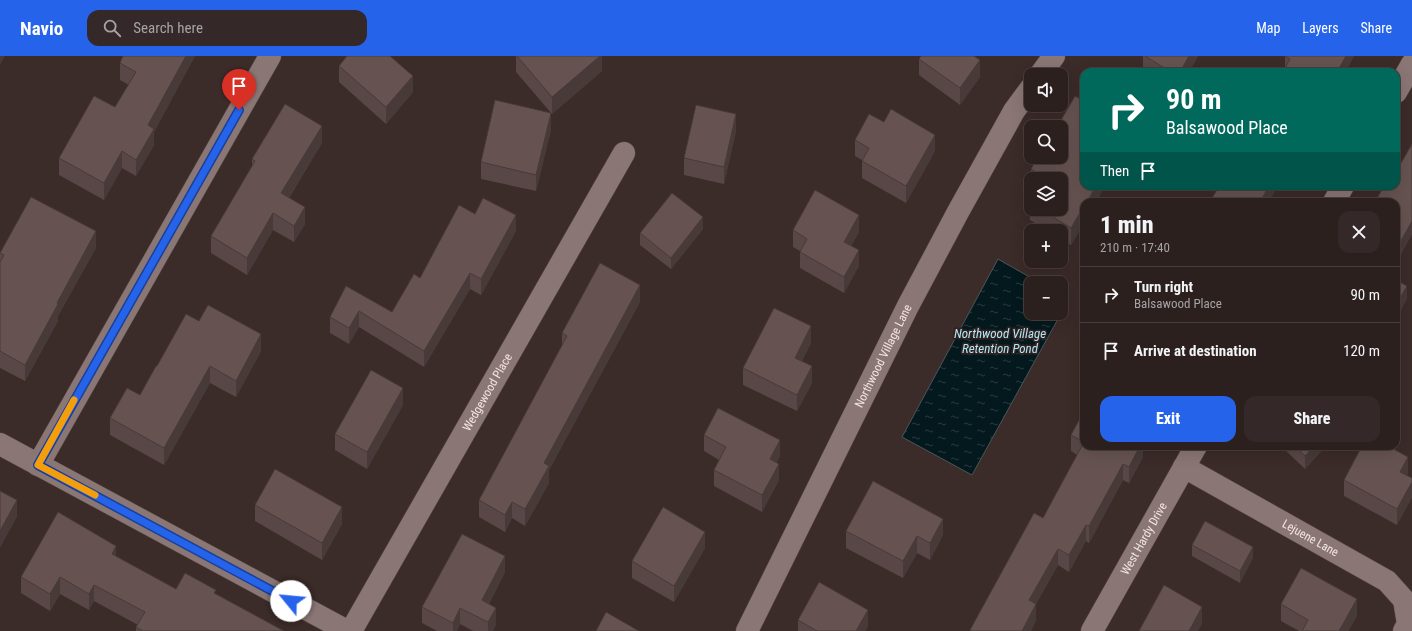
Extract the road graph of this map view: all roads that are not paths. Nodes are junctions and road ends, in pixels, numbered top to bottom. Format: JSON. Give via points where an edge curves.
{"nodes":[{"id":1,"x":270,"y":56,"type":"edge"},
{"id":2,"x":1054,"y":56,"type":"edge"},
{"id":3,"x":1412,"y":64,"type":"edge"},
{"id":4,"x":1045,"y":68,"type":"edge"},
{"id":5,"x":1400,"y":85,"type":"edge"},
{"id":6,"x":1024,"y":97,"type":"edge"},
{"id":7,"x":624,"y":153,"type":"dead end"},
{"id":8,"x":0,"y":444,"type":"edge"},
{"id":9,"x":1194,"y":450,"type":"edge"},
{"id":10,"x":38,"y":465,"type":"junction"},
{"id":11,"x":1184,"y":467,"type":"junction"},
{"id":12,"x":347,"y":631,"type":"edge"},
{"id":13,"x":351,"y":631,"type":"edge"},
{"id":14,"x":747,"y":631,"type":"edge"},
{"id":15,"x":1092,"y":631,"type":"edge"},
{"id":16,"x":1404,"y":631,"type":"edge"}],
"edges":[{"from":1,"to":10,"type":"street"},
{"from":2,"to":4,"type":"street"},
{"from":3,"to":5,"type":"street"},
{"from":6,"to":14,"type":"street","name":"Northwood Village Lane","via":[[1014,111],[908,306]]},
{"from":7,"to":13,"type":"street","name":"Wedgewood Place"},
{"from":8,"to":10,"type":"street"},
{"from":9,"to":11,"type":"street","name":"West Hardy Drive"},
{"from":10,"to":12,"type":"street"},
{"from":11,"to":15,"type":"street","name":"West Hardy Drive"},
{"from":11,"to":16,"type":"street","name":"Lejuene Lane","via":[[1387,580],[1404,600],[1408,624]]}]}
